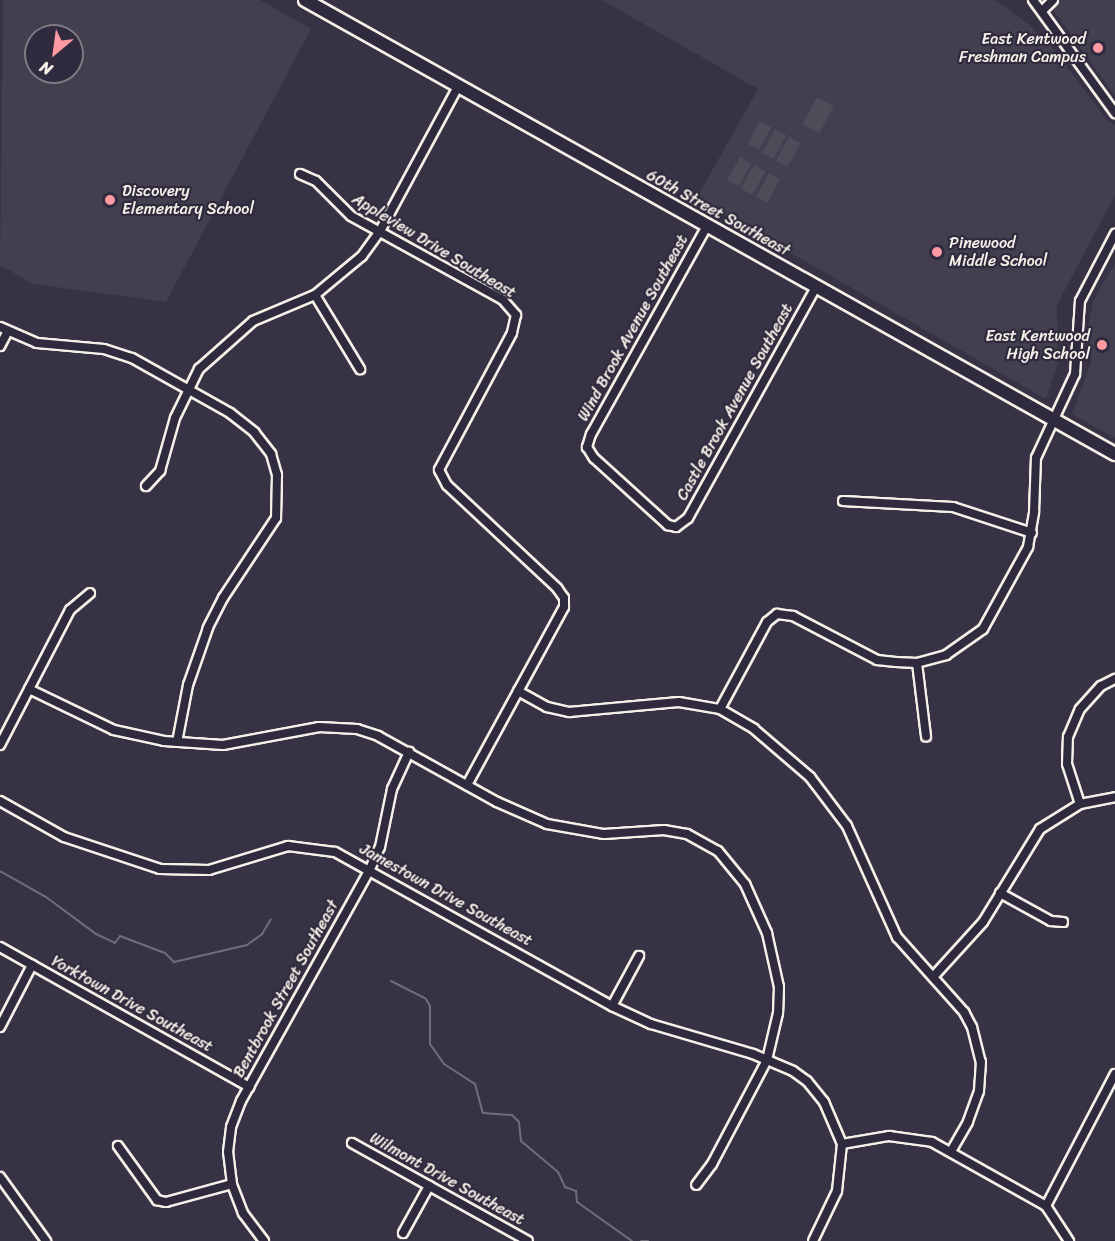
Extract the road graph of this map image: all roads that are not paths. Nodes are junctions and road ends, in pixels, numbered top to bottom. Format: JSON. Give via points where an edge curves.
{"nodes":[{"id":1,"x":305,"y":0,"type":"edge"},
{"id":2,"x":1033,"y":0,"type":"edge"},
{"id":3,"x":1053,"y":0,"type":"edge"},
{"id":4,"x":1043,"y":10,"type":"junction"},
{"id":5,"x":458,"y":87,"type":"junction"},
{"id":6,"x":1115,"y":113,"type":"edge"},
{"id":7,"x":300,"y":174,"type":"dead end"},
{"id":8,"x":707,"y":226,"type":"junction"},
{"id":9,"x":380,"y":231,"type":"junction"},
{"id":10,"x":1115,"y":234,"type":"edge"},
{"id":11,"x":816,"y":287,"type":"junction"},
{"id":12,"x":315,"y":295,"type":"junction"},
{"id":13,"x":4,"y":329,"type":"edge"},
{"id":14,"x":0,"y":346,"type":"edge"},
{"id":15,"x":360,"y":369,"type":"dead end"},
{"id":16,"x":187,"y":390,"type":"junction"},
{"id":17,"x":1054,"y":420,"type":"junction"},
{"id":18,"x":1115,"y":454,"type":"edge"},
{"id":19,"x":146,"y":486,"type":"dead end"},
{"id":20,"x":843,"y":501,"type":"dead end"},
{"id":21,"x":676,"y":527,"type":"joint"},
{"id":22,"x":1032,"y":532,"type":"junction"},
{"id":23,"x":90,"y":592,"type":"dead end"},
{"id":24,"x":917,"y":663,"type":"junction"},
{"id":25,"x":1115,"y":680,"type":"edge"},
{"id":26,"x":29,"y":689,"type":"junction"},
{"id":27,"x":518,"y":691,"type":"junction"},
{"id":28,"x":720,"y":710,"type":"junction"},
{"id":29,"x":926,"y":736,"type":"dead end"},
{"id":30,"x":177,"y":742,"type":"junction"},
{"id":31,"x":0,"y":745,"type":"edge"},
{"id":32,"x":409,"y":752,"type":"junction"},
{"id":33,"x":467,"y":785,"type":"junction"},
{"id":34,"x":1115,"y":797,"type":"edge"},
{"id":35,"x":0,"y":801,"type":"edge"},
{"id":36,"x":1080,"y":804,"type":"junction"},
{"id":37,"x":370,"y":869,"type":"junction"},
{"id":38,"x":1000,"y":893,"type":"junction"},
{"id":39,"x":1063,"y":922,"type":"dead end"},
{"id":40,"x":0,"y":947,"type":"edge"},
{"id":41,"x":639,"y":956,"type":"dead end"},
{"id":42,"x":32,"y":965,"type":"junction"},
{"id":43,"x":933,"y":977,"type":"junction"},
{"id":44,"x":612,"y":1006,"type":"junction"},
{"id":45,"x":0,"y":1027,"type":"edge"},
{"id":46,"x":767,"y":1060,"type":"junction"},
{"id":47,"x":1115,"y":1074,"type":"edge"},
{"id":48,"x":249,"y":1087,"type":"junction"},
{"id":49,"x":351,"y":1143,"type":"dead end"},
{"id":50,"x":842,"y":1144,"type":"junction"},
{"id":51,"x":118,"y":1146,"type":"dead end"},
{"id":52,"x":951,"y":1150,"type":"junction"},
{"id":53,"x":0,"y":1177,"type":"edge"},
{"id":54,"x":232,"y":1184,"type":"junction"},
{"id":55,"x":696,"y":1185,"type":"dead end"},
{"id":56,"x":429,"y":1186,"type":"junction"},
{"id":57,"x":1046,"y":1206,"type":"junction"},
{"id":58,"x":403,"y":1233,"type":"dead end"},
{"id":59,"x":46,"y":1241,"type":"edge"},
{"id":60,"x":264,"y":1241,"type":"edge"},
{"id":61,"x":528,"y":1241,"type":"edge"},
{"id":62,"x":813,"y":1241,"type":"edge"},
{"id":63,"x":1069,"y":1241,"type":"edge"}],
"edges":[{"from":1,"to":5,"type":"main road","name":"60th Street Southeast"},
{"from":2,"to":4,"type":"street"},
{"from":3,"to":4,"type":"street"},
{"from":4,"to":6,"type":"street"},
{"from":5,"to":8,"type":"main road","name":"60th Street Southeast"},
{"from":5,"to":9,"type":"street"},
{"from":7,"to":9,"type":"street","name":"Appleview Drive Southeast","via":[[316,181],[342,210]]},
{"from":8,"to":11,"type":"main road","name":"60th Street Southeast"},
{"from":8,"to":21,"type":"street","name":"Wind Brook Avenue Southeast","via":[[587,447],[661,521]]},
{"from":9,"to":12,"type":"street","via":[[350,268]]},
{"from":9,"to":27,"type":"street","name":"Appleview Drive Southeast","via":[[503,300],[516,315],[512,333],[439,470],[447,485],[564,598],[564,608]]},
{"from":10,"to":17,"type":"street","via":[[1080,302],[1075,374]]},
{"from":11,"to":17,"type":"main road","name":"60th Street Southeast"},
{"from":11,"to":21,"type":"street","name":"Castle Brook Avenue Southeast","via":[[688,518]]},
{"from":12,"to":15,"type":"street"},
{"from":12,"to":16,"type":"street","via":[[253,321],[199,369]]},
{"from":13,"to":14,"type":"street"},
{"from":13,"to":16,"type":"street","via":[[37,343],[122,354]]},
{"from":16,"to":19,"type":"street","via":[[160,471]]},
{"from":16,"to":30,"type":"street","via":[[254,432],[271,454],[279,499],[269,533],[223,598],[204,638],[188,685]]},
{"from":17,"to":18,"type":"main road","name":"60th Street Southeast"},
{"from":17,"to":22,"type":"street","via":[[1036,458]]},
{"from":20,"to":22,"type":"street","via":[[953,507]]},
{"from":22,"to":24,"type":"street","via":[[1021,566],[983,629],[946,655]]},
{"from":23,"to":26,"type":"street","via":[[70,610]]},
{"from":24,"to":28,"type":"street","via":[[877,660],[793,616],[777,614],[767,622]]},
{"from":24,"to":29,"type":"street"},
{"from":25,"to":36,"type":"street","via":[[1101,686],[1080,709],[1068,737],[1068,770]]},
{"from":26,"to":30,"type":"street","via":[[114,730]]},
{"from":26,"to":31,"type":"street"},
{"from":27,"to":28,"type":"street","via":[[547,707],[568,712],[679,702]]},
{"from":27,"to":33,"type":"street","name":"Appleview Drive Southeast"},
{"from":28,"to":43,"type":"street","via":[[777,746],[831,801],[862,853],[897,937]]},
{"from":30,"to":32,"type":"street","via":[[223,746],[338,727],[378,736]]},
{"from":32,"to":33,"type":"street"},
{"from":32,"to":37,"type":"street","name":"Bentbrook Street Southeast","via":[[392,789],[381,847]]},
{"from":33,"to":46,"type":"street","via":[[558,827],[604,834],[664,830],[687,834],[724,856],[746,884],[774,956],[778,1012]]},
{"from":34,"to":36,"type":"street"},
{"from":35,"to":37,"type":"street","name":"Jamestown Drive Southeast","via":[[64,837],[160,869],[209,870],[269,849],[293,846],[335,852]]},
{"from":36,"to":38,"type":"street","via":[[1040,829]]},
{"from":37,"to":44,"type":"street","name":"Jamestown Drive Southeast"},
{"from":37,"to":48,"type":"street","name":"Bentbrook Street Southeast"},
{"from":38,"to":39,"type":"street","via":[[1051,921]]},
{"from":38,"to":43,"type":"street","via":[[957,954]]},
{"from":40,"to":42,"type":"street","name":"Yorktown Drive Southeast"},
{"from":41,"to":44,"type":"street"},
{"from":42,"to":45,"type":"street"},
{"from":42,"to":48,"type":"street","name":"Yorktown Drive Southeast"},
{"from":43,"to":52,"type":"street","via":[[964,1012],[981,1062],[975,1105]]},
{"from":44,"to":46,"type":"street","name":"Jamestown Drive Southeast","via":[[651,1024]]},
{"from":46,"to":50,"type":"street","name":"Jamestown Drive Southeast","via":[[793,1071],[814,1089],[824,1102]]},
{"from":46,"to":55,"type":"street","via":[[712,1164]]},
{"from":47,"to":57,"type":"street"},
{"from":48,"to":54,"type":"street","name":"Bentbrook Street Southeast","via":[[231,1127],[228,1152]]},
{"from":49,"to":56,"type":"street","name":"Wilmont Drive Southeast"},
{"from":50,"to":52,"type":"street","via":[[913,1136]]},
{"from":50,"to":62,"type":"street","via":[[837,1191]]},
{"from":51,"to":54,"type":"street","via":[[157,1200],[166,1202]]},
{"from":52,"to":57,"type":"street"},
{"from":53,"to":59,"type":"street"},
{"from":54,"to":60,"type":"street","name":"Bentbrook Street Southeast","via":[[243,1213]]},
{"from":56,"to":58,"type":"street"},
{"from":56,"to":61,"type":"street","name":"Wilmont Drive Southeast"},
{"from":57,"to":63,"type":"street"}]}
